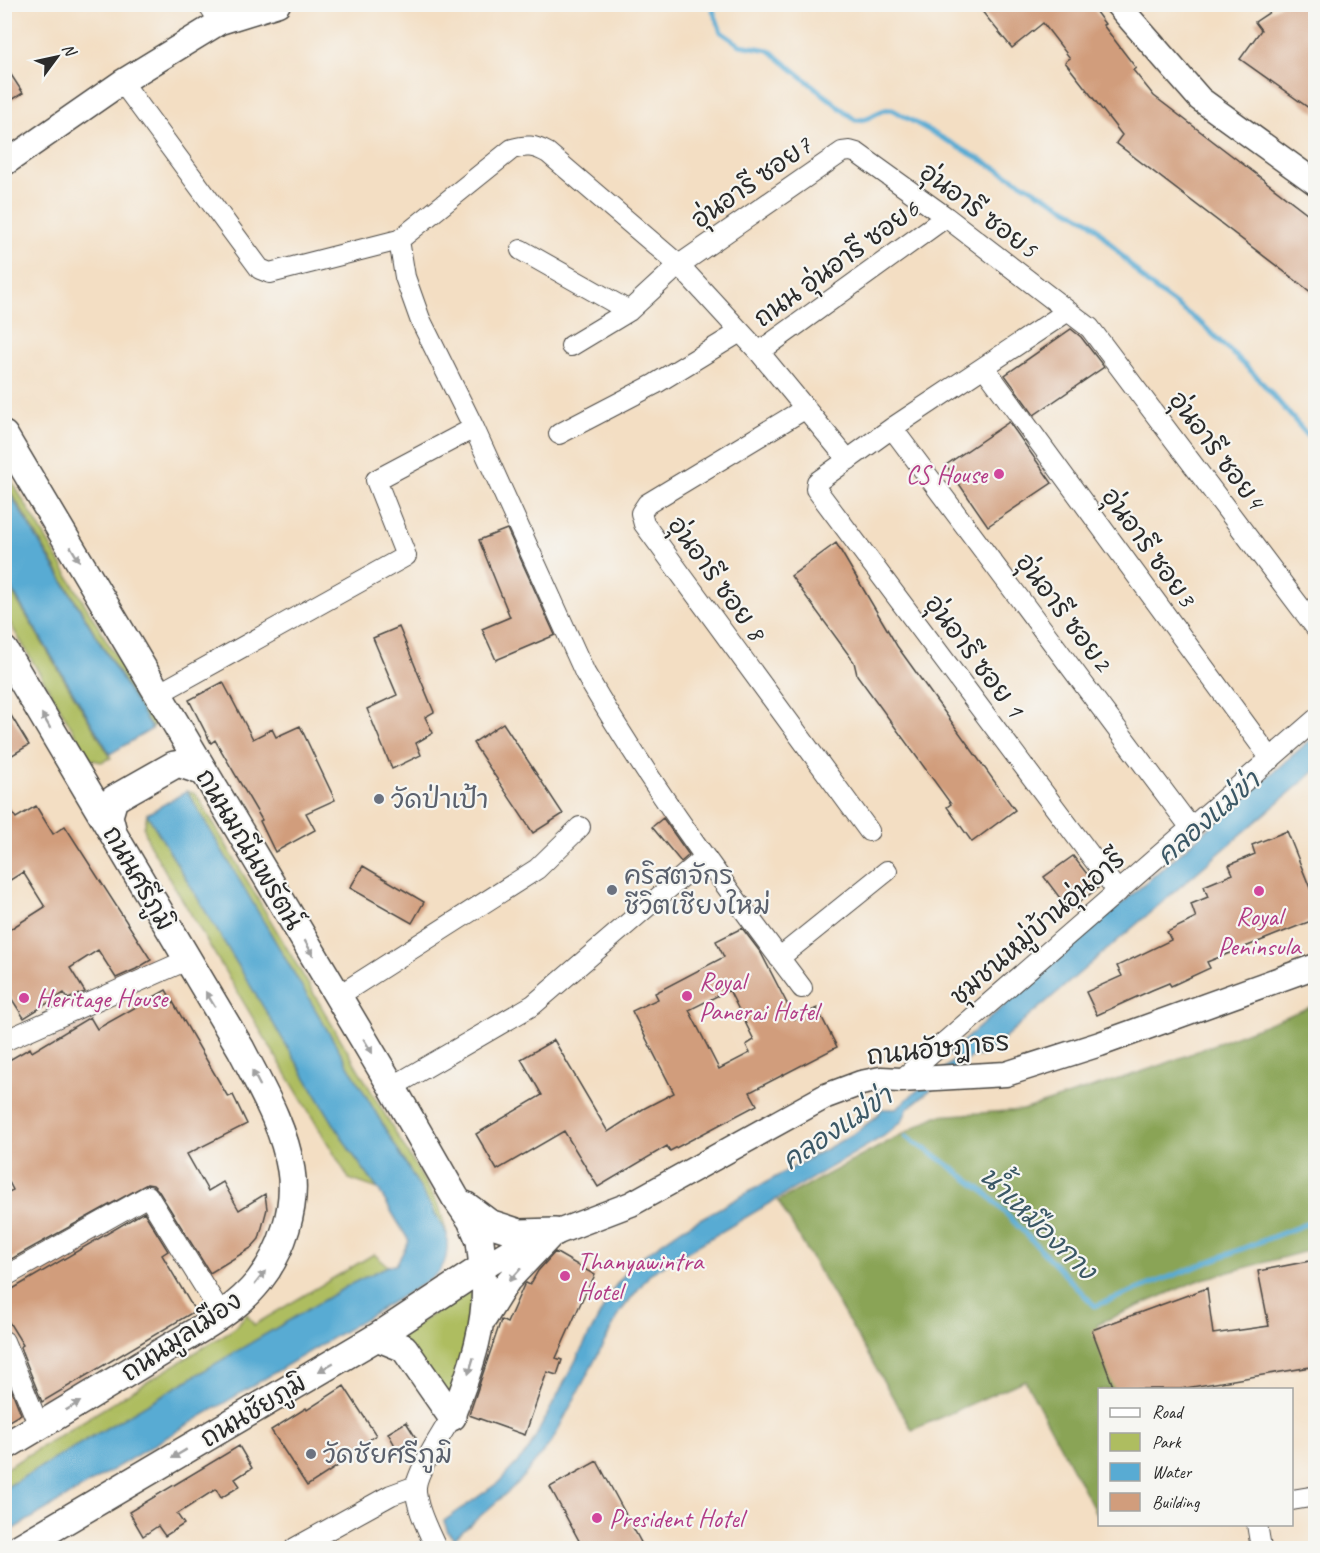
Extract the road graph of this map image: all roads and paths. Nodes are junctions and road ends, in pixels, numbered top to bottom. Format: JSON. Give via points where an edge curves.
{"nodes":[{"id":1,"x":278,"y":4,"type":"edge"},
{"id":2,"x":1117,"y":4,"type":"edge"},
{"id":3,"x":214,"y":13,"type":"edge"},
{"id":4,"x":122,"y":82,"type":"junction"},
{"id":5,"x":857,"y":153,"type":"joint"},
{"id":6,"x":4,"y":164,"type":"edge"},
{"id":7,"x":1316,"y":183,"type":"edge"},
{"id":8,"x":946,"y":217,"type":"junction"},
{"id":9,"x":399,"y":240,"type":"junction"},
{"id":10,"x":522,"y":250,"type":"dead end"},
{"id":11,"x":679,"y":265,"type":"junction"},
{"id":12,"x":629,"y":311,"type":"junction"},
{"id":13,"x":1068,"y":311,"type":"junction"},
{"id":14,"x":740,"y":332,"type":"junction"},
{"id":15,"x":571,"y":345,"type":"dead end"},
{"id":16,"x":759,"y":352,"type":"junction"},
{"id":17,"x":984,"y":367,"type":"junction"},
{"id":18,"x":806,"y":408,"type":"junction"},
{"id":19,"x":474,"y":428,"type":"junction"},
{"id":20,"x":892,"y":429,"type":"junction"},
{"id":21,"x":559,"y":434,"type":"dead end"},
{"id":22,"x":4,"y":435,"type":"edge"},
{"id":23,"x":848,"y":460,"type":"junction"},
{"id":24,"x":1316,"y":628,"type":"edge"},
{"id":25,"x":4,"y":650,"type":"edge"},
{"id":26,"x":158,"y":694,"type":"junction"},
{"id":27,"x":1316,"y":719,"type":"edge"},
{"id":28,"x":174,"y":722,"type":"junction"},
{"id":29,"x":1271,"y":759,"type":"junction"},
{"id":30,"x":76,"y":772,"type":"junction"},
{"id":31,"x":204,"y":772,"type":"junction"},
{"id":32,"x":580,"y":827,"type":"dead end"},
{"id":33,"x":1191,"y":828,"type":"junction"},
{"id":34,"x":869,"y":831,"type":"dead end"},
{"id":35,"x":114,"y":837,"type":"junction"},
{"id":36,"x":704,"y":858,"type":"junction"},
{"id":37,"x":887,"y":871,"type":"dead end"},
{"id":38,"x":1118,"y":892,"type":"junction"},
{"id":39,"x":779,"y":958,"type":"junction"},
{"id":40,"x":187,"y":960,"type":"junction"},
{"id":41,"x":1316,"y":966,"type":"edge"},
{"id":42,"x":802,"y":988,"type":"dead end"},
{"id":43,"x":338,"y":996,"type":"junction"},
{"id":44,"x":4,"y":1041,"type":"edge"},
{"id":45,"x":912,"y":1079,"type":"junction"},
{"id":46,"x":392,"y":1087,"type":"junction"},
{"id":47,"x":272,"y":1108,"type":"joint"},
{"id":48,"x":454,"y":1197,"type":"junction"},
{"id":49,"x":555,"y":1232,"type":"junction"},
{"id":50,"x":483,"y":1267,"type":"junction"},
{"id":51,"x":4,"y":1277,"type":"edge"},
{"id":52,"x":440,"y":1296,"type":"junction"},
{"id":53,"x":222,"y":1315,"type":"junction"},
{"id":54,"x":482,"y":1323,"type":"junction"},
{"id":55,"x":377,"y":1338,"type":"junction"},
{"id":56,"x":4,"y":1341,"type":"edge"},
{"id":57,"x":452,"y":1417,"type":"junction"},
{"id":58,"x":39,"y":1426,"type":"junction"},
{"id":59,"x":4,"y":1447,"type":"edge"},
{"id":60,"x":416,"y":1486,"type":"junction"},
{"id":61,"x":1316,"y":1496,"type":"edge"},
{"id":62,"x":1293,"y":1500,"type":"edge"},
{"id":63,"x":1257,"y":1526,"type":"edge"},
{"id":64,"x":26,"y":1547,"type":"edge"},
{"id":65,"x":295,"y":1548,"type":"edge"},
{"id":66,"x":436,"y":1548,"type":"edge"},
{"id":67,"x":1261,"y":1548,"type":"edge"}],
"edges":[{"from":1,"to":3,"type":"street"},
{"from":2,"to":7,"type":"street","via":[[1200,99]]},
{"from":3,"to":4,"type":"street"},
{"from":4,"to":6,"type":"street"},
{"from":4,"to":9,"type":"street","via":[[260,268],[270,273]]},
{"from":5,"to":8,"type":"street","name":"อุ่นอารี ซอย5"},
{"from":5,"to":11,"type":"street","name":"อุ่นอารี ซอย7","via":[[842,153]]},
{"from":8,"to":13,"type":"street","name":"อุ่นอารี ซอย5"},
{"from":8,"to":16,"type":"street","name":"ถนน อุ่นอารี ซอย6"},
{"from":9,"to":11,"type":"street","via":[[512,149],[536,146]]},
{"from":9,"to":19,"type":"street","via":[[405,277],[420,319]]},
{"from":10,"to":12,"type":"street"},
{"from":11,"to":12,"type":"street","name":"อุ่นอารี ซอย7"},
{"from":11,"to":14,"type":"street"},
{"from":12,"to":15,"type":"street","name":"อุ่นอารี ซอย7"},
{"from":13,"to":17,"type":"street","name":"อุ่นอารี ซอย 1"},
{"from":13,"to":24,"type":"street","name":"อุ่นอารี ซอย4","via":[[1103,343]]},
{"from":14,"to":16,"type":"street"},
{"from":14,"to":21,"type":"street","via":[[655,384]]},
{"from":16,"to":18,"type":"street"},
{"from":17,"to":20,"type":"street","name":"อุ่นอารี ซอย 1"},
{"from":17,"to":29,"type":"street","name":"อุ่นอารี ซอย3"},
{"from":18,"to":23,"type":"street"},
{"from":18,"to":34,"type":"street","name":"อุ่นอารี ซอย 8","via":[[647,504],[641,513],[644,524]]},
{"from":19,"to":26,"type":"street","via":[[376,480],[406,556]]},
{"from":19,"to":36,"type":"street","via":[[585,673]]},
{"from":20,"to":23,"type":"street","name":"อุ่นอารี ซอย 1"},
{"from":20,"to":33,"type":"street","name":"อุ่นอารี ซอย2"},
{"from":22,"to":26,"type":"main road","name":"ถนนมณีนพรัตน์","one_way":true},
{"from":23,"to":38,"type":"street","name":"อุ่นอารี ซอย 1","via":[[817,482],[816,489]]},
{"from":30,"to":25,"type":"main road","name":"ถนนศรีภูมิ","one_way":true},
{"from":26,"to":28,"type":"main road","name":"ถนนมณีนพรัตน์"},
{"from":27,"to":29,"type":"street","name":"ชุมชนหมู่บ้านอุ่นอารี"},
{"from":28,"to":30,"type":"main road","via":[[164,752],[104,786],[86,781]]},
{"from":28,"to":31,"type":"main road","name":"ถนนมณีนพรัตน์"},
{"from":29,"to":33,"type":"street","name":"ชุมชนหมู่บ้านอุ่นอารี"},
{"from":30,"to":35,"type":"main road","name":"ถนนศรีภูมิ"},
{"from":31,"to":35,"type":"main road","via":[[174,765],[114,799],[109,816]]},
{"from":31,"to":43,"type":"main road","name":"ถนนมณีนพรัตน์","one_way":true},
{"from":32,"to":43,"type":"street","via":[[537,869]]},
{"from":33,"to":38,"type":"street","name":"ชุมชนหมู่บ้านอุ่นอารี"},
{"from":35,"to":40,"type":"main road","name":"ถนนศรีภูมิ"},
{"from":36,"to":39,"type":"street"},
{"from":36,"to":46,"type":"street","via":[[533,1005]]},
{"from":37,"to":39,"type":"street"},
{"from":38,"to":45,"type":"street","name":"ชุมชนหมู่บ้านอุ่นอารี"},
{"from":39,"to":42,"type":"street"},
{"from":40,"to":44,"type":"street"},
{"from":47,"to":40,"type":"main road","name":"ถนนศรีภูมิ","one_way":true},
{"from":41,"to":45,"type":"street","name":"ถนนอัษฎาธร","via":[[1006,1074]]},
{"from":43,"to":46,"type":"main road","name":"ถนนมณีนพรัตน์","one_way":true},
{"from":45,"to":49,"type":"street","name":"ถนนอัษฎาธร","via":[[881,1079],[826,1096],[631,1204]]},
{"from":46,"to":48,"type":"main road","name":"ถนนมณีนพรัตน์"},
{"from":53,"to":47,"type":"main road","name":"ถนนมูลเมือง","one_way":true,"via":[[258,1282],[272,1263],[290,1213],[292,1171]]},
{"from":48,"to":49,"type":"main road","via":[[474,1214],[498,1226],[520,1233]]},
{"from":48,"to":50,"type":"main road","name":"ถนนมณีนพรัตน์","via":[[477,1231]]},
{"from":48,"to":52,"type":"main road","via":[[464,1251],[461,1266]]},
{"from":49,"to":50,"type":"street","name":"ถนนอัษฎาธร"},
{"from":49,"to":54,"type":"street","one_way":true,"via":[[508,1281]]},
{"from":50,"to":52,"type":"main road","name":"ถนนชัยภูมิ"},
{"from":50,"to":54,"type":"street","via":[[486,1288]]},
{"from":51,"to":53,"type":"street","via":[[148,1196]]},
{"from":52,"to":55,"type":"main road","name":"ถนนชัยภูมิ"},
{"from":58,"to":53,"type":"main road","name":"ถนนมูลเมือง","one_way":true},
{"from":54,"to":57,"type":"street","one_way":true,"via":[[471,1368]]},
{"from":55,"to":57,"type":"main road","via":[[404,1348]]},
{"from":55,"to":64,"type":"main road","name":"ถนนชัยภูมิ","one_way":true},
{"from":56,"to":58,"type":"street"},
{"from":57,"to":60,"type":"street"},
{"from":58,"to":59,"type":"main road","name":"ถนนมูลเมือง"},
{"from":60,"to":65,"type":"street","via":[[391,1495]]},
{"from":60,"to":66,"type":"street","via":[[425,1524]]},
{"from":61,"to":62,"type":"street"},
{"from":63,"to":67,"type":"street"}]}
